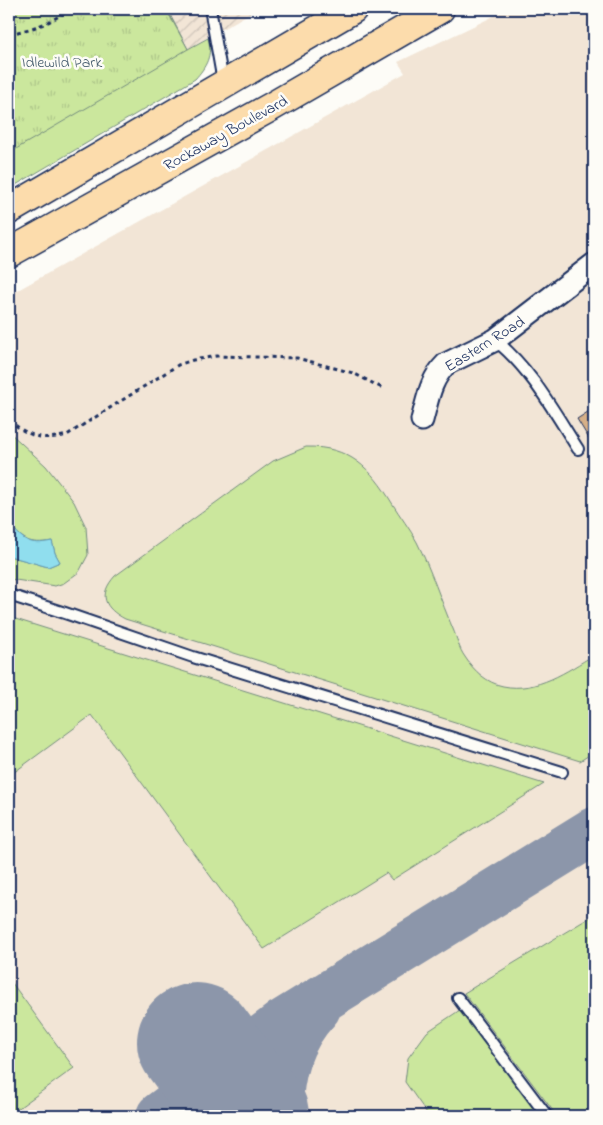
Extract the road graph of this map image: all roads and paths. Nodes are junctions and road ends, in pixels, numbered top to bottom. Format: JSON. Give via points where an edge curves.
{"nodes":[{"id":1,"x":68,"y":9,"type":"edge"},
{"id":2,"x":353,"y":9,"type":"edge"},
{"id":3,"x":440,"y":9,"type":"edge"},
{"id":4,"x":211,"y":14,"type":"dead end"},
{"id":5,"x":9,"y":34,"type":"edge"},
{"id":6,"x":224,"y":84,"type":"junction"},
{"id":7,"x":9,"y":210,"type":"edge"},
{"id":8,"x":9,"y":253,"type":"edge"},
{"id":9,"x":594,"y":264,"type":"edge"},
{"id":10,"x":495,"y":340,"type":"junction"},
{"id":11,"x":384,"y":389,"type":"dead end"},
{"id":12,"x":9,"y":420,"type":"edge"},
{"id":13,"x":422,"y":420,"type":"dead end"},
{"id":14,"x":578,"y":449,"type":"dead end"},
{"id":15,"x":9,"y":596,"type":"edge"},
{"id":16,"x":562,"y":772,"type":"dead end"},
{"id":17,"x":458,"y":998,"type":"dead end"},
{"id":18,"x":547,"y":1116,"type":"edge"}],
"edges":[{"from":1,"to":5,"type":"path","via":[[41,26]]},
{"from":2,"to":6,"type":"highway"},
{"from":3,"to":8,"type":"highway","name":"Rockaway Boulevard"},
{"from":4,"to":6,"type":"lane"},
{"from":6,"to":7,"type":"highway"},
{"from":9,"to":10,"type":"street","name":"Eastern Road"},
{"from":10,"to":13,"type":"street","name":"Eastern Road","via":[[453,360],[439,371],[431,386]]},
{"from":10,"to":14,"type":"lane","via":[[530,376]]},
{"from":11,"to":12,"type":"path","via":[[353,373],[297,358],[217,356],[178,365],[67,435],[49,439],[23,432]]},
{"from":15,"to":16,"type":"lane"},
{"from":17,"to":18,"type":"lane"}]}
